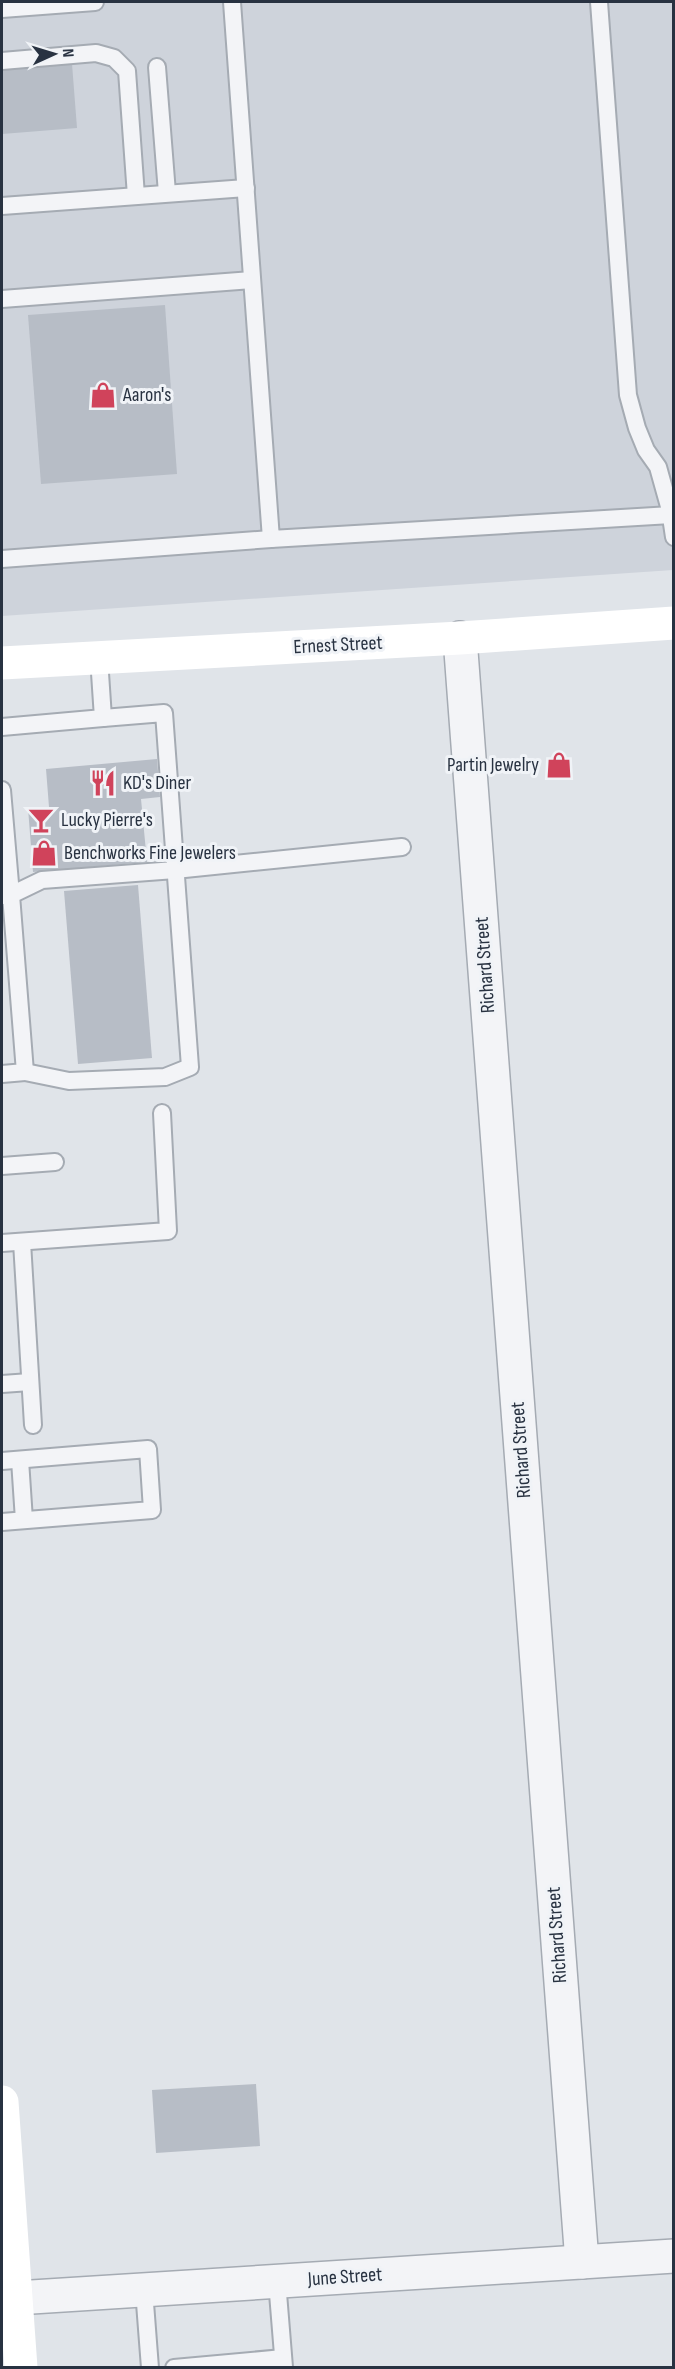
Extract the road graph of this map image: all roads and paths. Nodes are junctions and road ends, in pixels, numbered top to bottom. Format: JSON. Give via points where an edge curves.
{"nodes":[{"id":1,"x":94,"y":2,"type":"edge"},
{"id":2,"x":232,"y":2,"type":"edge"},
{"id":3,"x":599,"y":2,"type":"edge"},
{"id":4,"x":2,"y":9,"type":"edge"},
{"id":5,"x":2,"y":61,"type":"edge"},
{"id":6,"x":157,"y":67,"type":"dead end"},
{"id":7,"x":246,"y":188,"type":"junction"},
{"id":8,"x":166,"y":194,"type":"junction"},
{"id":9,"x":136,"y":196,"type":"junction"},
{"id":10,"x":2,"y":206,"type":"edge"},
{"id":11,"x":252,"y":280,"type":"junction"},
{"id":12,"x":2,"y":299,"type":"edge"},
{"id":13,"x":671,"y":515,"type":"junction"},
{"id":14,"x":674,"y":537,"type":"edge"},
{"id":15,"x":271,"y":539,"type":"junction"},
{"id":16,"x":2,"y":559,"type":"edge"},
{"id":17,"x":674,"y":623,"type":"edge"},
{"id":18,"x":460,"y":638,"type":"junction"},
{"id":19,"x":99,"y":658,"type":"junction"},
{"id":20,"x":2,"y":663,"type":"edge"},
{"id":21,"x":103,"y":718,"type":"junction"},
{"id":22,"x":2,"y":727,"type":"edge"},
{"id":23,"x":2,"y":790,"type":"edge"},
{"id":24,"x":402,"y":847,"type":"dead end"},
{"id":25,"x":175,"y":870,"type":"junction"},
{"id":26,"x":6,"y":895,"type":"edge"},
{"id":27,"x":25,"y":1071,"type":"junction"},
{"id":28,"x":2,"y":1074,"type":"edge"},
{"id":29,"x":162,"y":1113,"type":"dead end"},
{"id":30,"x":55,"y":1162,"type":"dead end"},
{"id":31,"x":2,"y":1166,"type":"edge"},
{"id":32,"x":22,"y":1242,"type":"junction"},
{"id":33,"x":2,"y":1243,"type":"edge"},
{"id":34,"x":30,"y":1382,"type":"junction"},
{"id":35,"x":2,"y":1384,"type":"edge"},
{"id":36,"x":33,"y":1425,"type":"dead end"},
{"id":37,"x":20,"y":1460,"type":"junction"},
{"id":38,"x":2,"y":1461,"type":"edge"},
{"id":39,"x":24,"y":1520,"type":"junction"},
{"id":40,"x":2,"y":1522,"type":"edge"},
{"id":41,"x":2,"y":2102,"type":"edge"},
{"id":42,"x":5,"y":2199,"type":"edge"},
{"id":43,"x":674,"y":2256,"type":"edge"},
{"id":44,"x":582,"y":2262,"type":"junction"},
{"id":45,"x":277,"y":2281,"type":"junction"},
{"id":46,"x":144,"y":2290,"type":"junction"},
{"id":47,"x":9,"y":2297,"type":"edge"},
{"id":48,"x":14,"y":2350,"type":"edge"},
{"id":49,"x":284,"y":2363,"type":"edge"},
{"id":50,"x":150,"y":2367,"type":"edge"},
{"id":51,"x":174,"y":2367,"type":"edge"}],
"edges":[{"from":1,"to":4,"type":"lane"},
{"from":2,"to":7,"type":"lane"},
{"from":3,"to":13,"type":"lane","via":[[628,395],[646,450],[658,467]]},
{"from":5,"to":9,"type":"lane","via":[[96,53],[114,58],[127,71]]},
{"from":6,"to":8,"type":"lane"},
{"from":7,"to":8,"type":"lane"},
{"from":7,"to":11,"type":"lane"},
{"from":8,"to":9,"type":"lane"},
{"from":9,"to":10,"type":"lane"},
{"from":11,"to":12,"type":"lane"},
{"from":11,"to":15,"type":"lane"},
{"from":13,"to":14,"type":"lane"},
{"from":13,"to":15,"type":"lane"},
{"from":15,"to":16,"type":"lane"},
{"from":17,"to":18,"type":"street","name":"Ernest Street"},
{"from":18,"to":19,"type":"street","name":"Ernest Street"},
{"from":18,"to":44,"type":"street","name":"Richard Street"},
{"from":19,"to":20,"type":"street","name":"Ernest Street"},
{"from":19,"to":21,"type":"lane"},
{"from":21,"to":22,"type":"lane"},
{"from":21,"to":25,"type":"lane","via":[[164,713]]},
{"from":23,"to":26,"type":"lane"},
{"from":24,"to":25,"type":"lane"},
{"from":25,"to":26,"type":"lane","via":[[42,880]]},
{"from":25,"to":27,"type":"lane","via":[[190,1067],[165,1077],[69,1081]]},
{"from":26,"to":27,"type":"lane"},
{"from":27,"to":28,"type":"lane"},
{"from":29,"to":32,"type":"lane","via":[[168,1231]]},
{"from":30,"to":31,"type":"lane"},
{"from":32,"to":33,"type":"lane"},
{"from":32,"to":34,"type":"lane"},
{"from":34,"to":35,"type":"lane"},
{"from":34,"to":36,"type":"lane"},
{"from":37,"to":38,"type":"lane"},
{"from":37,"to":39,"type":"lane"},
{"from":37,"to":39,"type":"lane","via":[[148,1449],[152,1510]]},
{"from":39,"to":40,"type":"lane"},
{"from":41,"to":42,"type":"street"},
{"from":42,"to":47,"type":"street"},
{"from":43,"to":44,"type":"street","name":"June Street"},
{"from":44,"to":45,"type":"street","name":"June Street"},
{"from":45,"to":46,"type":"street","name":"June Street"},
{"from":45,"to":49,"type":"lane"},
{"from":46,"to":47,"type":"street","name":"June Street"},
{"from":46,"to":50,"type":"lane"},
{"from":47,"to":48,"type":"street"},
{"from":49,"to":51,"type":"lane"}]}
